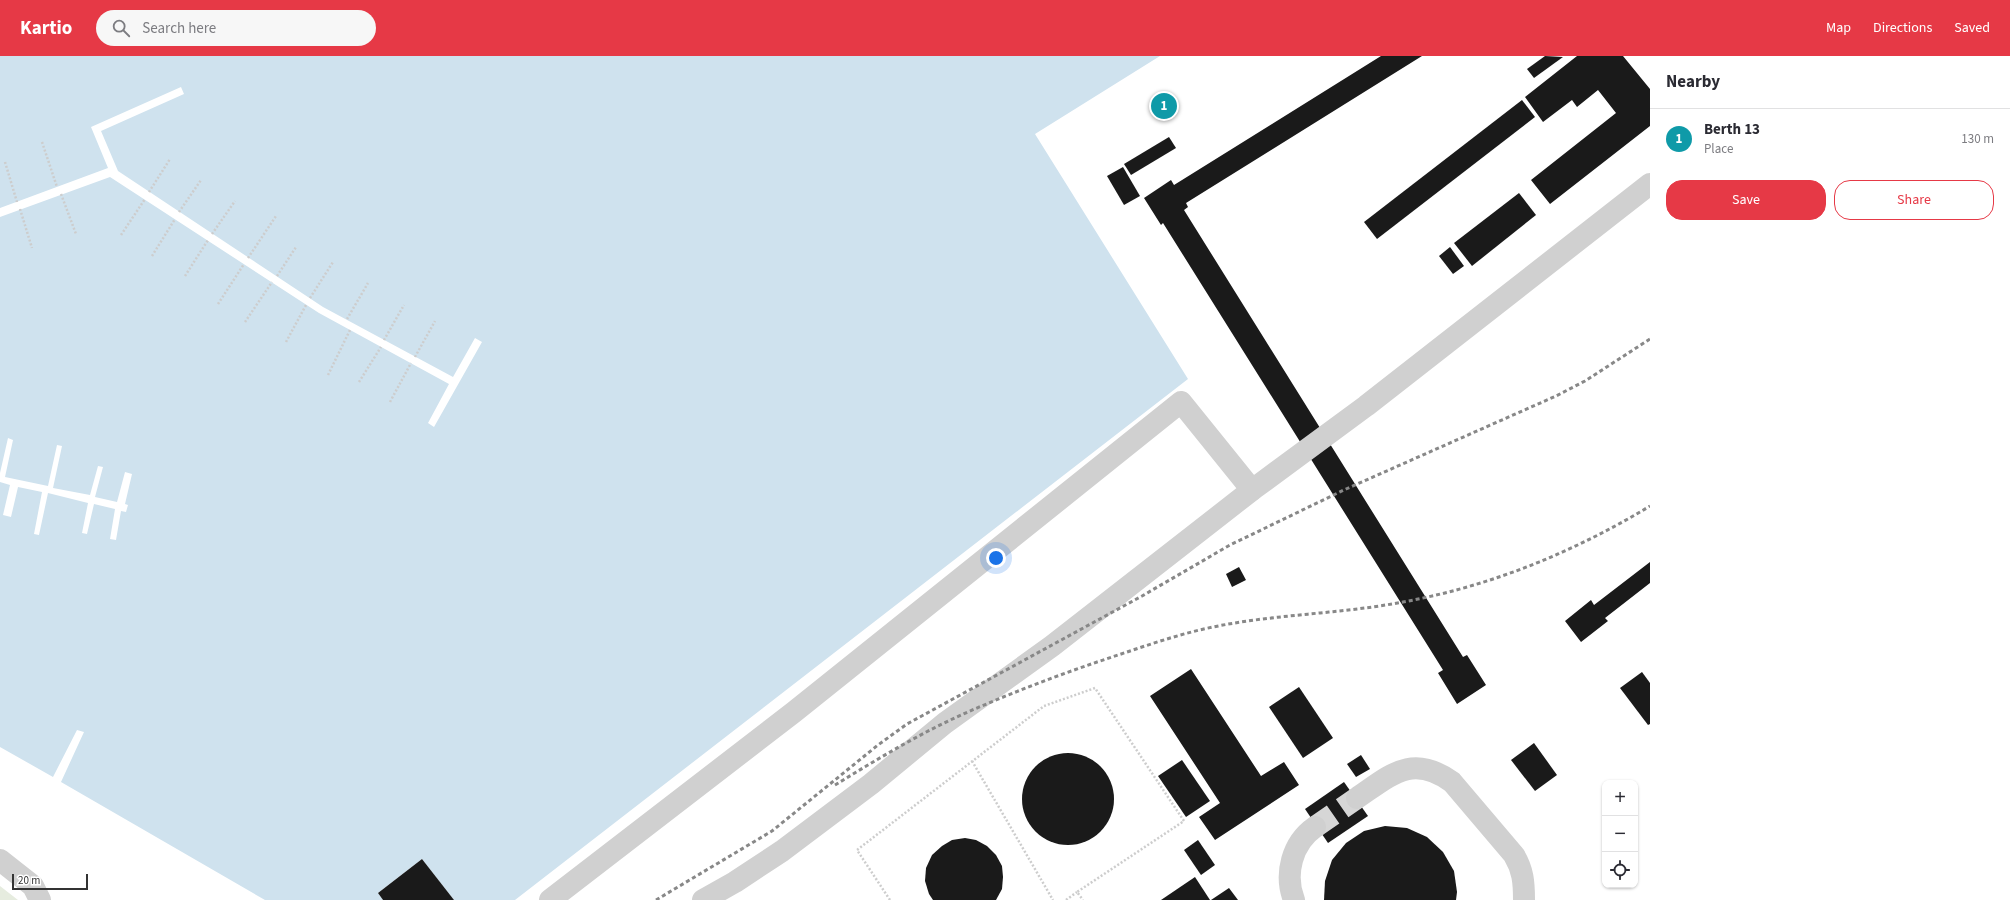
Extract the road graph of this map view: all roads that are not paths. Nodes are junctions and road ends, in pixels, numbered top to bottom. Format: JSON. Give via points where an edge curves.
{"nodes":[{"id":1,"x":1650,"y":184,"type":"edge"},
{"id":2,"x":1252,"y":490,"type":"junction"},
{"id":3,"x":1357,"y":798,"type":"tunnel mouth"},
{"id":4,"x":1315,"y":826,"type":"tunnel mouth"},
{"id":5,"x":0,"y":860,"type":"edge"},
{"id":6,"x":40,"y":900,"type":"edge"},
{"id":7,"x":550,"y":900,"type":"edge"},
{"id":8,"x":703,"y":900,"type":"edge"},
{"id":9,"x":1294,"y":900,"type":"edge"},
{"id":10,"x":1524,"y":900,"type":"edge"}],
"edges":[{"from":1,"to":2,"type":"lane","via":[[1366,406]]},
{"from":2,"to":7,"type":"lane","via":[[1181,402],[794,712]]},
{"from":2,"to":8,"type":"lane","via":[[1052,646],[945,723],[871,784],[795,841],[735,882]]},
{"from":3,"to":10,"type":"lane","via":[[1393,774],[1405,770],[1430,769],[1439,773],[1452,782],[1514,855],[1522,868]]},
{"from":4,"to":9,"type":"lane","via":[[1295,850],[1291,864],[1289,879]]},
{"from":5,"to":6,"type":"lane","via":[[33,886]]}]}
